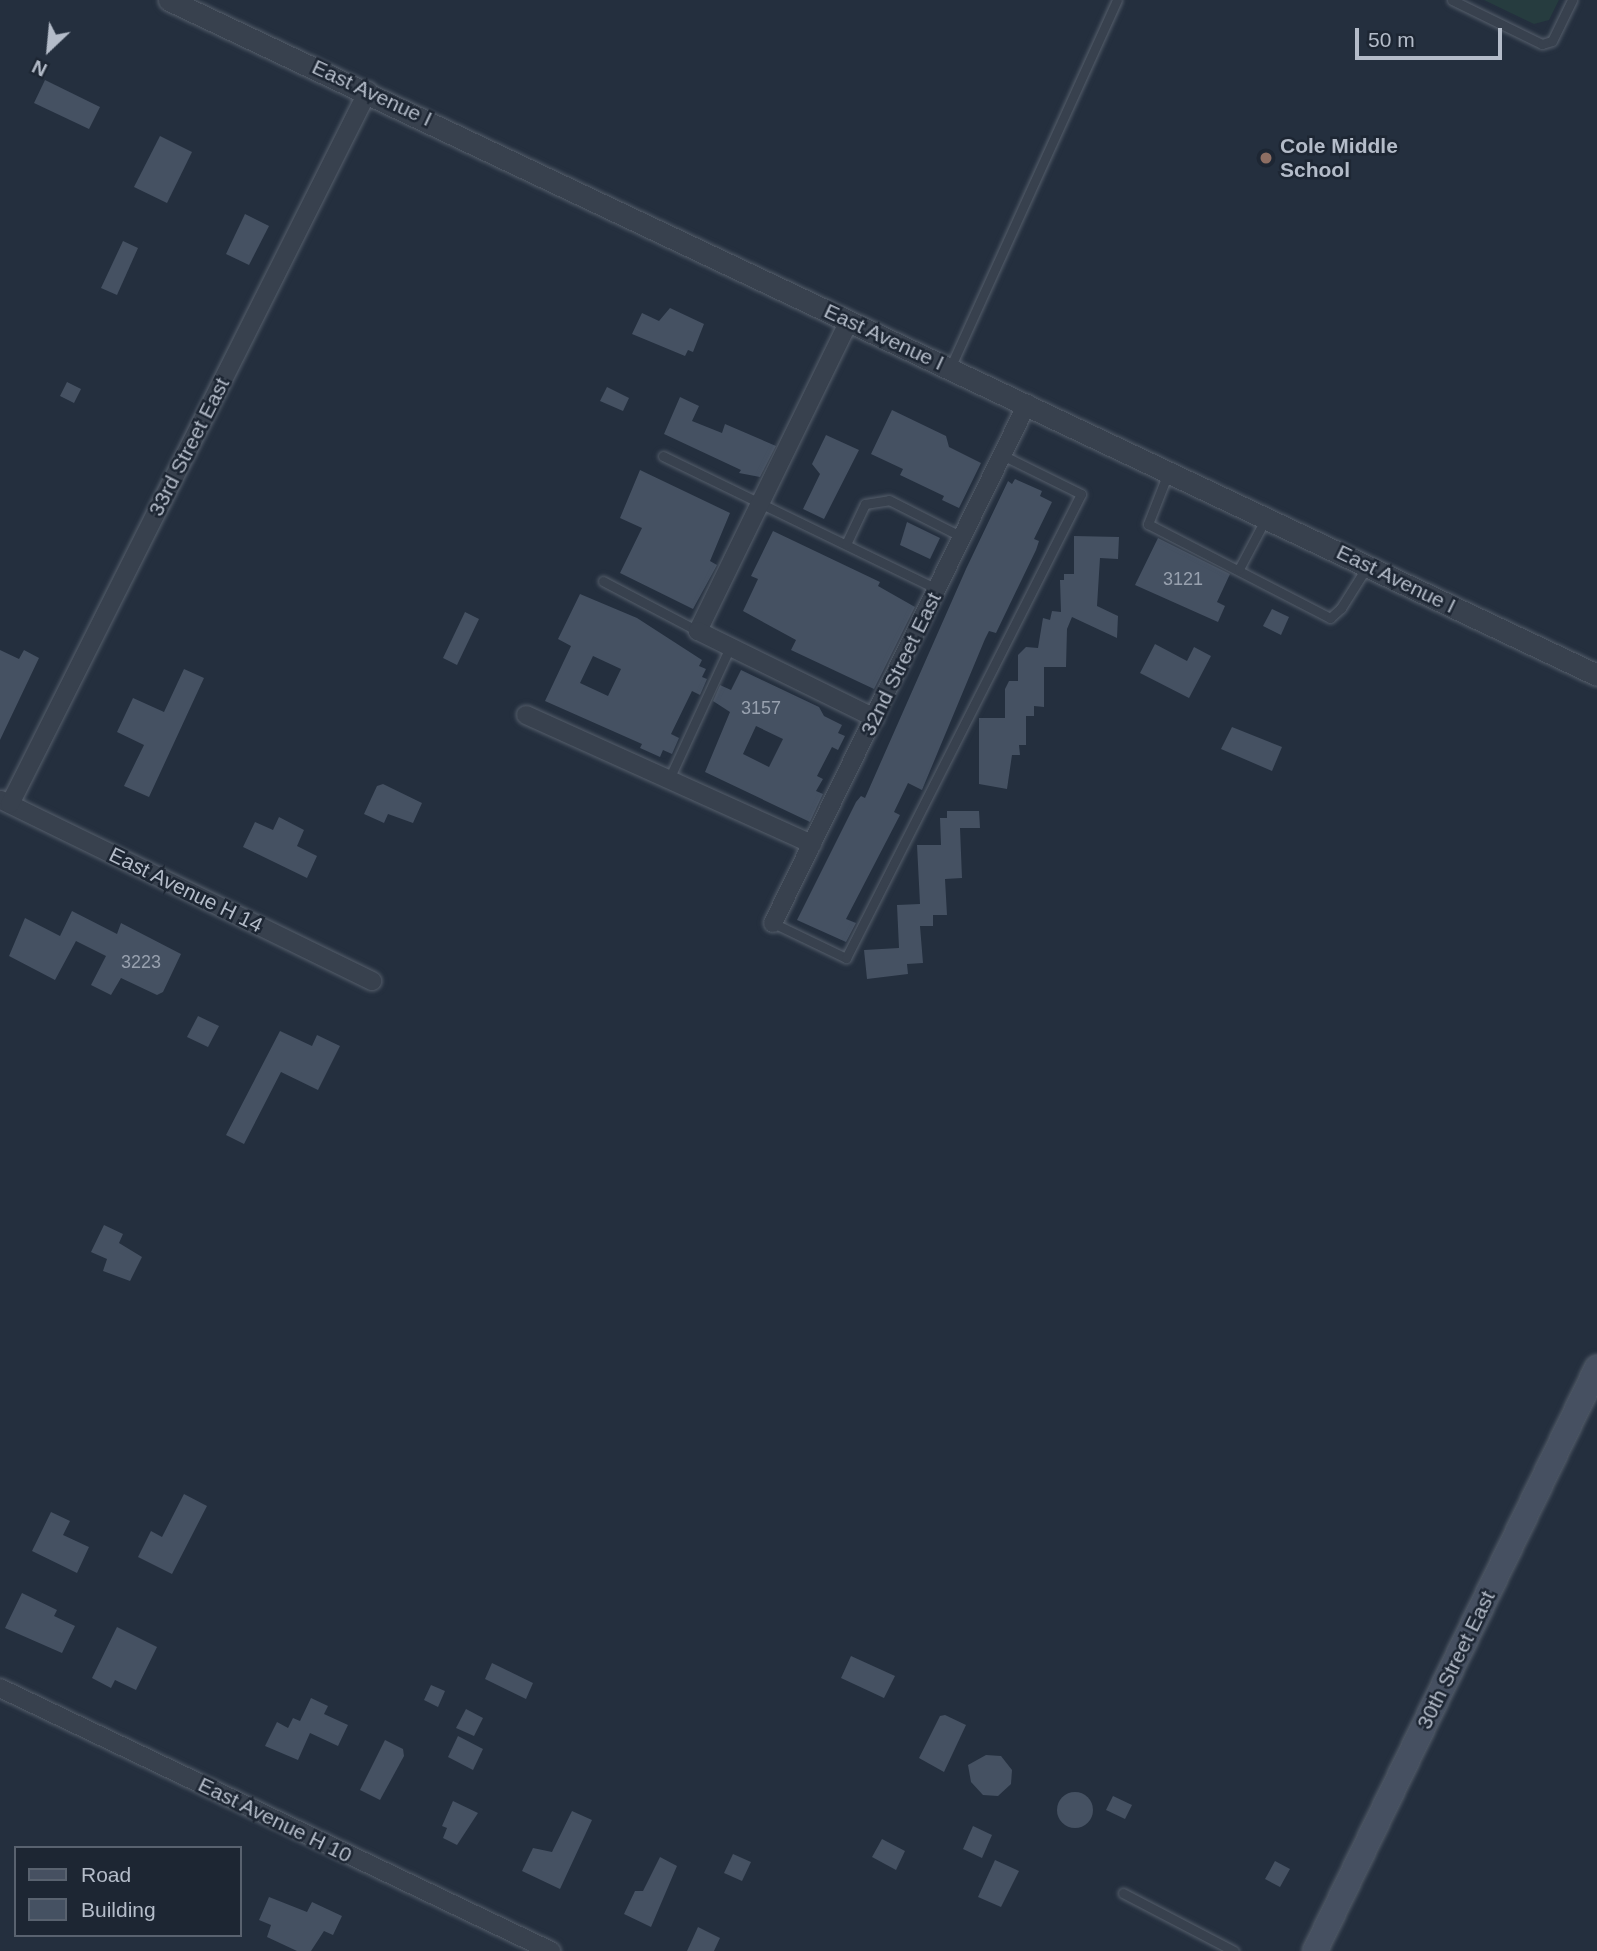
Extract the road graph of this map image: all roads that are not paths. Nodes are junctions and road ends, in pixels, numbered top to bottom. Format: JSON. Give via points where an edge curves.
{"nodes":[{"id":1,"x":169,"y":0,"type":"edge"},
{"id":2,"x":1117,"y":0,"type":"edge"},
{"id":3,"x":1452,"y":0,"type":"edge"},
{"id":4,"x":1572,"y":0,"type":"edge"},
{"id":5,"x":368,"y":91,"type":"junction"},
{"id":6,"x":849,"y":321,"type":"junction"},
{"id":7,"x":950,"y":368,"type":"junction"},
{"id":8,"x":1027,"y":404,"type":"junction"},
{"id":9,"x":1002,"y":455,"type":"junction"},
{"id":10,"x":663,"y":456,"type":"dead end"},
{"id":11,"x":1168,"y":471,"type":"junction"},
{"id":12,"x":761,"y":502,"type":"junction"},
{"id":13,"x":1266,"y":517,"type":"junction"},
{"id":14,"x":962,"y":537,"type":"junction"},
{"id":15,"x":846,"y":544,"type":"junction"},
{"id":16,"x":1368,"y":565,"type":"junction"},
{"id":17,"x":1239,"y":569,"type":"junction"},
{"id":18,"x":603,"y":581,"type":"dead end"},
{"id":19,"x":937,"y":589,"type":"junction"},
{"id":20,"x":698,"y":631,"type":"junction"},
{"id":21,"x":730,"y":647,"type":"junction"},
{"id":22,"x":1597,"y":675,"type":"edge"},
{"id":23,"x":526,"y":715,"type":"dead end"},
{"id":24,"x":874,"y":718,"type":"junction"},
{"id":25,"x":669,"y":779,"type":"junction"},
{"id":26,"x":5,"y":802,"type":"edge"},
{"id":27,"x":812,"y":844,"type":"junction"},
{"id":28,"x":773,"y":923,"type":"joint"},
{"id":29,"x":372,"y":981,"type":"dead end"},
{"id":30,"x":1597,"y":1368,"type":"edge"},
{"id":31,"x":0,"y":1688,"type":"edge"},
{"id":32,"x":1123,"y":1893,"type":"dead end"},
{"id":33,"x":551,"y":1951,"type":"edge"},
{"id":34,"x":1234,"y":1951,"type":"edge"},
{"id":35,"x":1315,"y":1951,"type":"edge"}],
"edges":[{"from":1,"to":5,"type":"street","name":"East Avenue I"},
{"from":2,"to":7,"type":"lane"},
{"from":3,"to":4,"type":"lane","via":[[1542,44],[1552,41]]},
{"from":5,"to":6,"type":"street","name":"East Avenue I"},
{"from":5,"to":26,"type":"street","name":"33rd Street East"},
{"from":6,"to":7,"type":"street","name":"East Avenue I"},
{"from":6,"to":12,"type":"street"},
{"from":7,"to":8,"type":"street","name":"East Avenue I"},
{"from":8,"to":9,"type":"street","name":"32nd Street East"},
{"from":8,"to":11,"type":"street","name":"East Avenue I"},
{"from":9,"to":14,"type":"street","name":"32nd Street East"},
{"from":9,"to":28,"type":"lane","via":[[1081,494],[846,958]]},
{"from":10,"to":12,"type":"lane"},
{"from":11,"to":13,"type":"street","name":"East Avenue I"},
{"from":11,"to":17,"type":"lane","via":[[1148,524]]},
{"from":12,"to":15,"type":"lane"},
{"from":12,"to":20,"type":"street"},
{"from":13,"to":16,"type":"street","name":"East Avenue I"},
{"from":13,"to":17,"type":"lane"},
{"from":14,"to":15,"type":"lane","via":[[889,500],[865,504]]},
{"from":14,"to":19,"type":"street","name":"32nd Street East"},
{"from":15,"to":19,"type":"lane"},
{"from":16,"to":17,"type":"lane","via":[[1330,618]]},
{"from":16,"to":22,"type":"street","name":"East Avenue I"},
{"from":18,"to":20,"type":"lane"},
{"from":19,"to":24,"type":"street","name":"32nd Street East"},
{"from":20,"to":21,"type":"street"},
{"from":21,"to":24,"type":"street"},
{"from":21,"to":25,"type":"lane"},
{"from":23,"to":25,"type":"street"},
{"from":24,"to":27,"type":"street","name":"32nd Street East"},
{"from":25,"to":27,"type":"street"},
{"from":26,"to":29,"type":"street","name":"East Avenue H 14"},
{"from":27,"to":28,"type":"street","name":"32nd Street East"},
{"from":30,"to":35,"type":"main road","name":"30th Street East"},
{"from":31,"to":33,"type":"street","name":"East Avenue H 10"},
{"from":32,"to":34,"type":"lane"}]}
